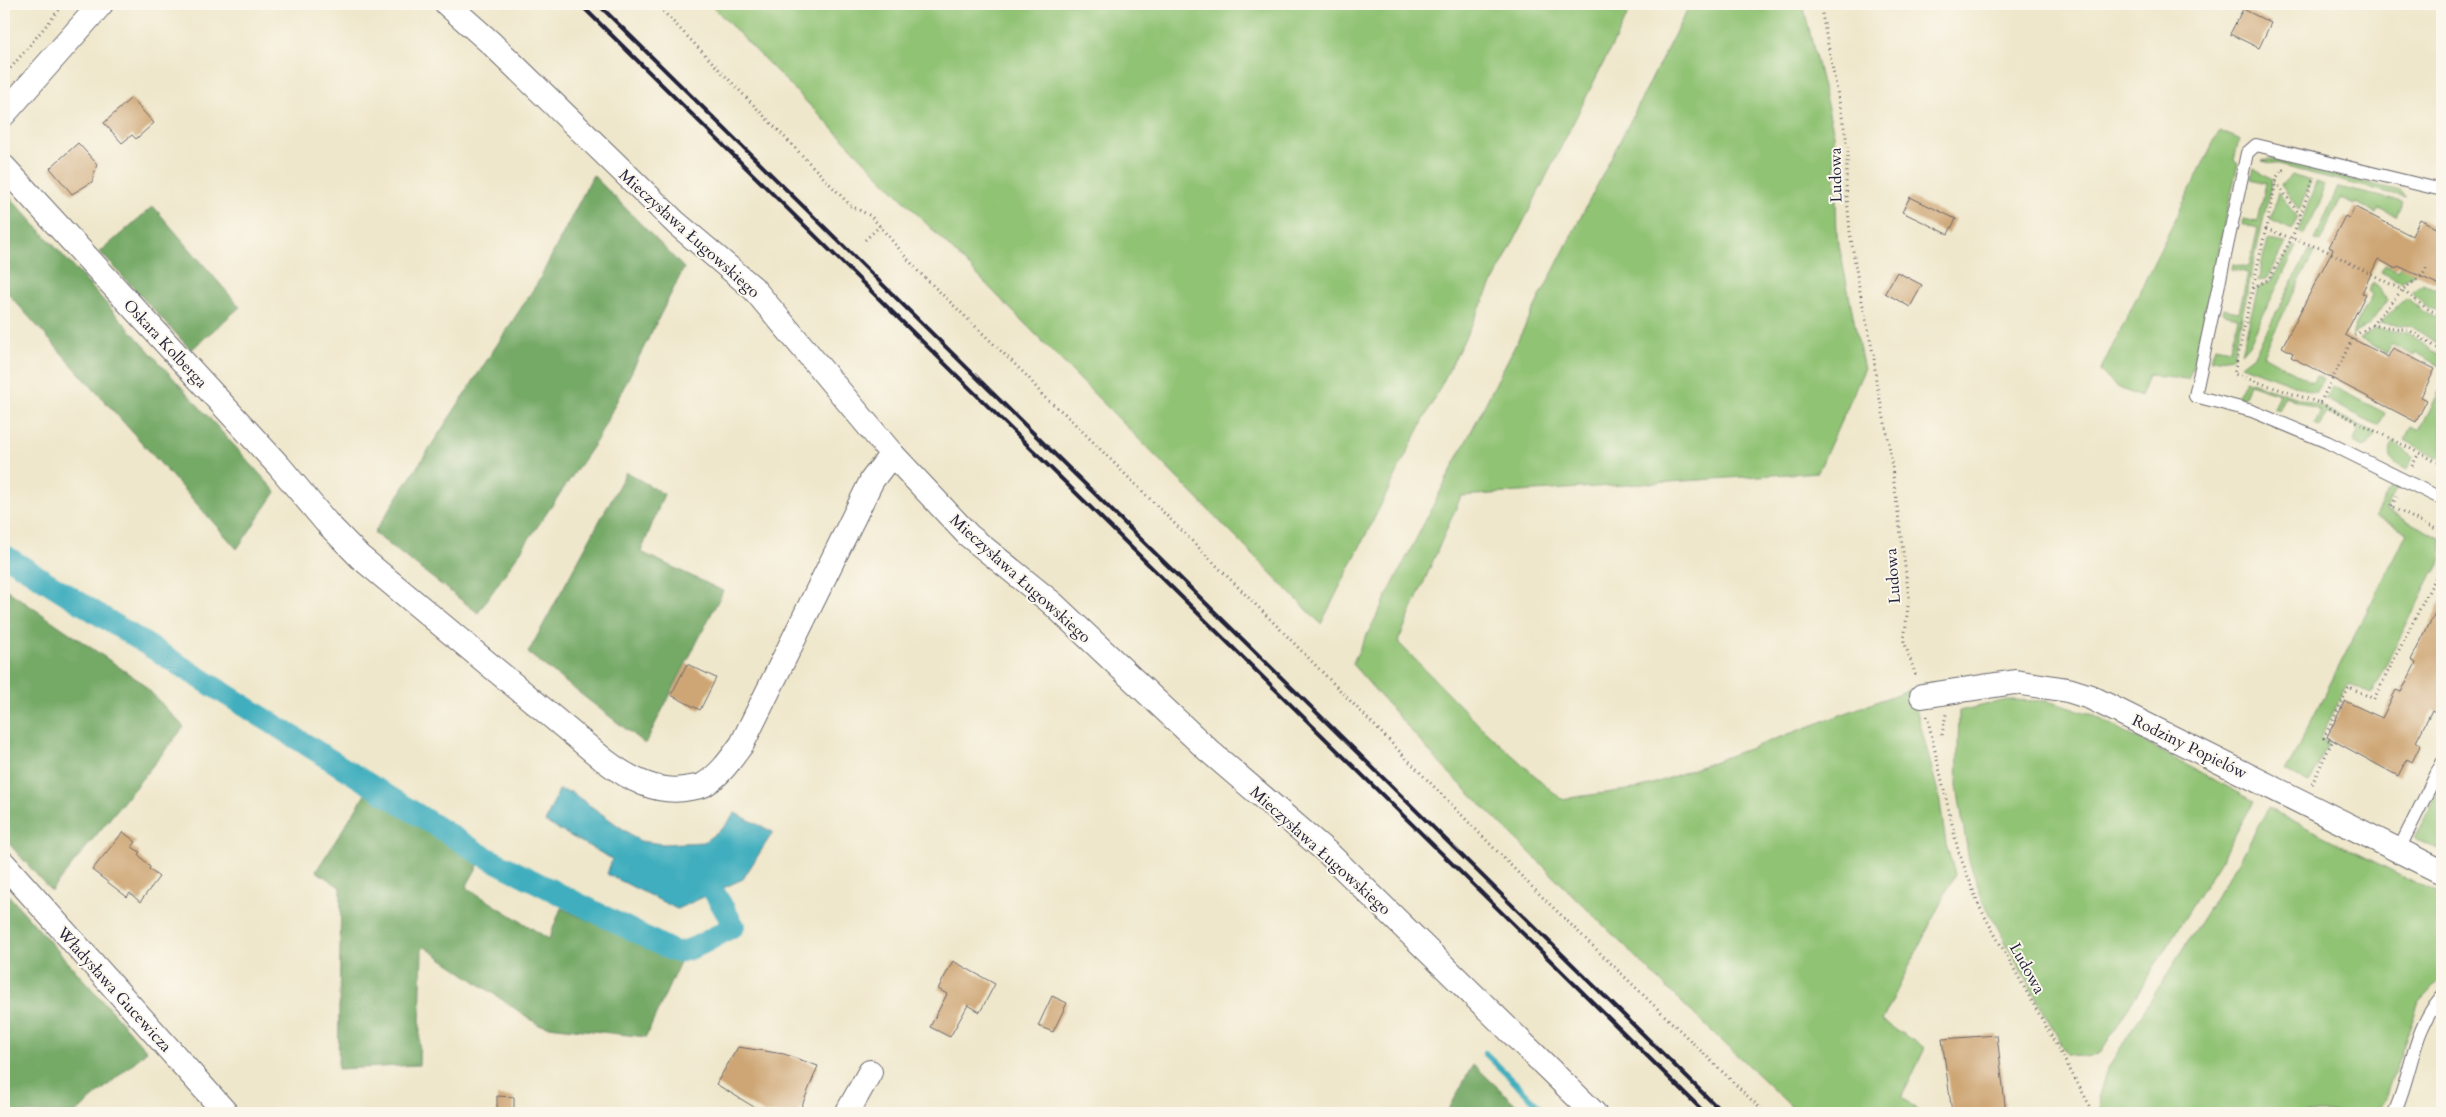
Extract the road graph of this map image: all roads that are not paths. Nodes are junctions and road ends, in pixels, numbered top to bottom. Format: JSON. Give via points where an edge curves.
{"nodes":[{"id":1,"x":101,"y":4,"type":"edge"},
{"id":2,"x":447,"y":4,"type":"edge"},
{"id":3,"x":4,"y":114,"type":"edge"},
{"id":4,"x":4,"y":167,"type":"edge"},
{"id":5,"x":2442,"y":190,"type":"edge"},
{"id":6,"x":892,"y":454,"type":"junction"},
{"id":7,"x":2442,"y":499,"type":"edge"},
{"id":8,"x":1922,"y":696,"type":"road end"},
{"id":9,"x":2442,"y":764,"type":"edge"},
{"id":10,"x":2399,"y":849,"type":"junction"},
{"id":11,"x":4,"y":864,"type":"edge"},
{"id":12,"x":2442,"y":872,"type":"edge"},
{"id":13,"x":2442,"y":996,"type":"edge"},
{"id":14,"x":870,"y":1072,"type":"dead end"},
{"id":15,"x":226,"y":1113,"type":"edge"},
{"id":16,"x":847,"y":1113,"type":"edge"},
{"id":17,"x":1594,"y":1113,"type":"edge"},
{"id":18,"x":2394,"y":1113,"type":"edge"}],
"edges":[{"from":1,"to":3,"type":"street"},
{"from":2,"to":6,"type":"street","name":"Mieczysława Ługowskiego","via":[[676,223],[753,288]]},
{"from":4,"to":6,"type":"street","name":"Oskara Kolberga","via":[[360,557],[621,772],[640,783],[661,789],[683,790],[704,786],[722,771],[742,744],[872,480]]},
{"from":5,"to":7,"type":"lane","via":[[2256,145],[2251,147],[2247,152],[2195,396],[2252,411],[2327,442]]},
{"from":6,"to":17,"type":"street","name":"Mieczysława Ługowskiego","via":[[968,535],[1052,603],[1209,751],[1329,854]]},
{"from":8,"to":10,"type":"street","name":"Rodziny Popielów","via":[[2015,682],[2068,690],[2090,697]]},
{"from":9,"to":10,"type":"lane"},
{"from":10,"to":12,"type":"street","name":"Rodziny Popielów"},
{"from":11,"to":15,"type":"street","name":"Władysława Gucewicza"},
{"from":13,"to":18,"type":"lane","via":[[2422,1028]]},
{"from":14,"to":16,"type":"street"}]}
